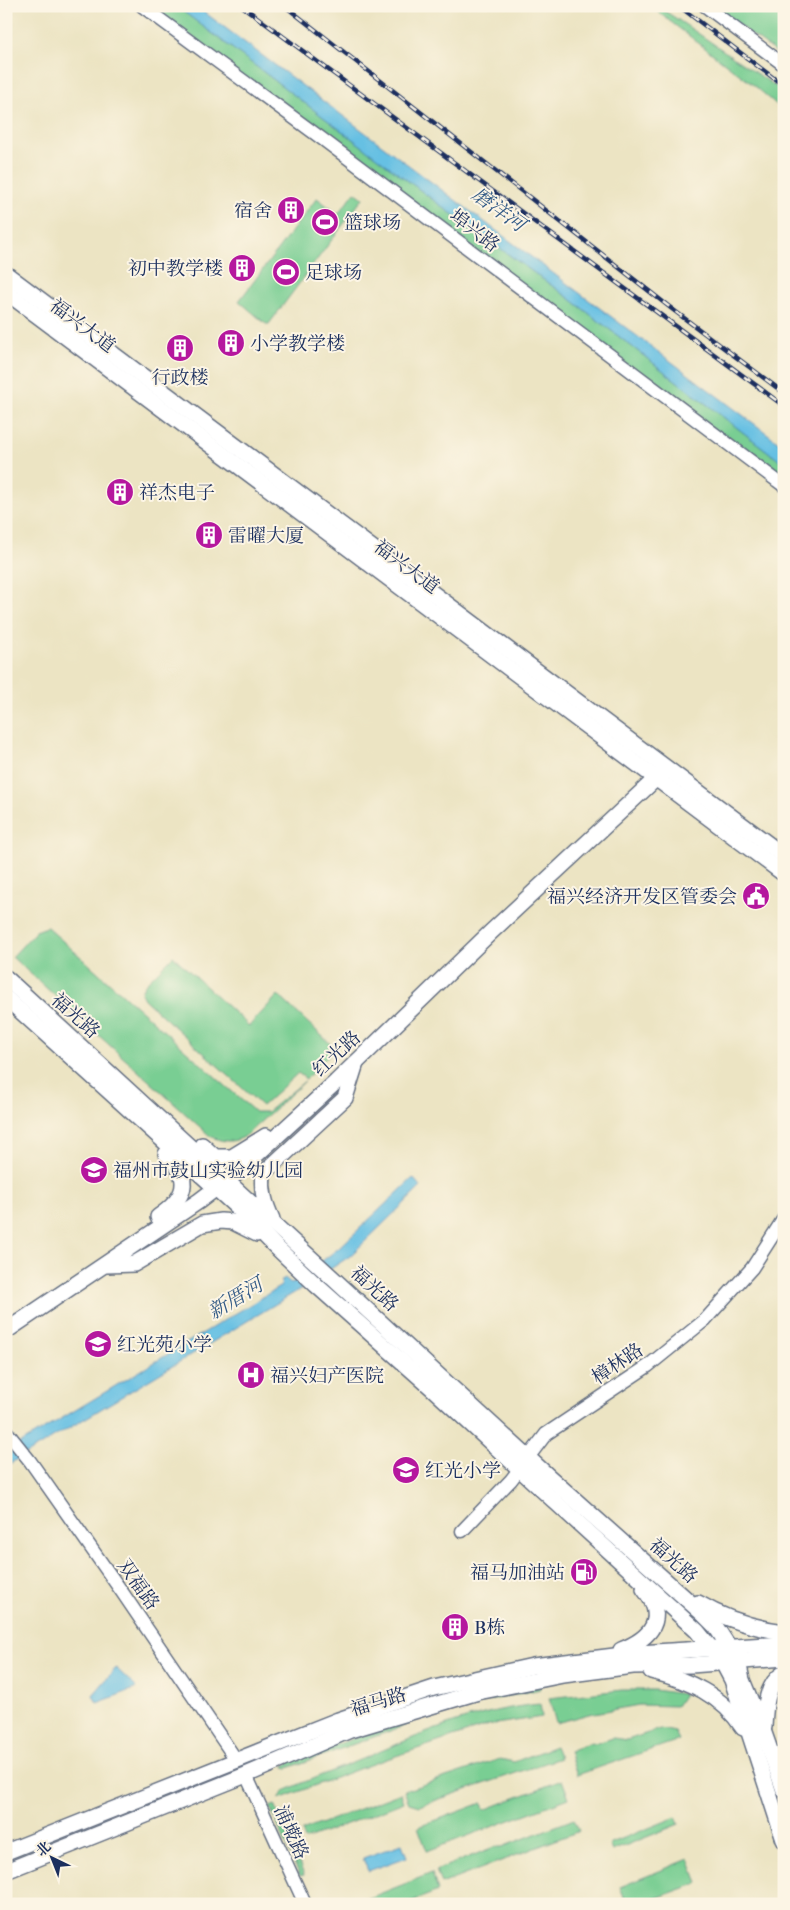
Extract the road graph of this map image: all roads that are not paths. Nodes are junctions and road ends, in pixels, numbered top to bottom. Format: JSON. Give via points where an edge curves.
{"nodes":[{"id":1,"x":142,"y":6,"type":"edge"},
{"id":2,"x":705,"y":6,"type":"edge"},
{"id":3,"x":784,"y":65,"type":"edge"},
{"id":4,"x":11,"y":290,"type":"edge"},
{"id":5,"x":784,"y":486,"type":"edge"},
{"id":6,"x":661,"y":774,"type":"junction"},
{"id":7,"x":784,"y":856,"type":"edge"},
{"id":8,"x":784,"y":874,"type":"edge"},
{"id":9,"x":6,"y":978,"type":"edge"},
{"id":10,"x":6,"y":998,"type":"edge"},
{"id":11,"x":357,"y":1062,"type":"junction"},
{"id":12,"x":336,"y":1082,"type":"junction"},
{"id":13,"x":125,"y":1106,"type":"junction"},
{"id":14,"x":168,"y":1126,"type":"junction"},
{"id":15,"x":222,"y":1185,"type":"junction"},
{"id":16,"x":784,"y":1218,"type":"edge"},
{"id":17,"x":275,"y":1225,"type":"junction"},
{"id":18,"x":274,"y":1246,"type":"junction"},
{"id":19,"x":105,"y":1265,"type":"junction"},
{"id":20,"x":6,"y":1332,"type":"edge"},
{"id":21,"x":6,"y":1431,"type":"edge"},
{"id":22,"x":523,"y":1463,"type":"junction"},
{"id":23,"x":462,"y":1531,"type":"dead end"},
{"id":24,"x":628,"y":1568,"type":"junction"},
{"id":25,"x":678,"y":1591,"type":"junction"},
{"id":26,"x":784,"y":1632,"type":"edge"},
{"id":27,"x":784,"y":1644,"type":"edge"},
{"id":28,"x":729,"y":1647,"type":"junction"},
{"id":29,"x":712,"y":1648,"type":"junction"},
{"id":30,"x":604,"y":1657,"type":"junction"},
{"id":31,"x":784,"y":1658,"type":"edge"},
{"id":32,"x":730,"y":1662,"type":"junction"},
{"id":33,"x":633,"y":1666,"type":"junction"},
{"id":34,"x":784,"y":1673,"type":"edge"},
{"id":35,"x":758,"y":1738,"type":"junction"},
{"id":36,"x":237,"y":1761,"type":"junction"},
{"id":37,"x":246,"y":1776,"type":"junction"},
{"id":38,"x":784,"y":1790,"type":"edge"},
{"id":39,"x":784,"y":1840,"type":"edge"},
{"id":40,"x":6,"y":1852,"type":"edge"},
{"id":41,"x":6,"y":1871,"type":"edge"},
{"id":42,"x":305,"y":1904,"type":"edge"}],
"edges":[{"from":1,"to":5,"type":"street","name":"埠兴路"},
{"from":2,"to":3,"type":"street"},
{"from":4,"to":6,"type":"main road","name":"福兴大道"},
{"from":6,"to":7,"type":"main road","name":"福兴大道"},
{"from":6,"to":8,"type":"main road","name":"福兴大道"},
{"from":6,"to":11,"type":"main road","name":"红光路"},
{"from":9,"to":14,"type":"main road","name":"福光路"},
{"from":10,"to":13,"type":"main road","name":"福光路"},
{"from":11,"to":12,"type":"main road","name":"红光路"},
{"from":11,"to":17,"type":"main road","via":[[345,1098],[263,1174],[265,1201]]},
{"from":12,"to":14,"type":"main road","via":[[308,1097],[264,1138],[232,1157],[215,1157],[196,1140]]},
{"from":12,"to":15,"type":"main road","name":"红光路"},
{"from":13,"to":15,"type":"main road","name":"福光路"},
{"from":13,"to":19,"type":"main road","via":[[148,1137],[178,1165],[182,1192],[174,1206],[132,1236]]},
{"from":14,"to":15,"type":"main road","name":"福光路"},
{"from":15,"to":17,"type":"main road","name":"福光路"},
{"from":15,"to":18,"type":"main road","name":"福光路","via":[[240,1210]]},
{"from":15,"to":19,"type":"main road","name":"红光路"},
{"from":16,"to":22,"type":"street","name":"樟林路","via":[[752,1268],[705,1320],[648,1366],[546,1434]]},
{"from":17,"to":22,"type":"main road","name":"福光路","via":[[332,1276]]},
{"from":18,"to":19,"type":"main road","via":[[243,1226],[221,1221],[202,1224],[134,1264]]},
{"from":18,"to":22,"type":"main road","name":"福光路","via":[[433,1389]]},
{"from":19,"to":20,"type":"main road","name":"红光路"},
{"from":21,"to":36,"type":"street","name":"双福路"},
{"from":22,"to":23,"type":"street","name":"樟林路"},
{"from":22,"to":24,"type":"main road","name":"福光路"},
{"from":22,"to":25,"type":"main road","name":"福光路"},
{"from":24,"to":29,"type":"main road","name":"福光路"},
{"from":24,"to":30,"type":"main road","via":[[652,1601],[654,1624],[641,1641]]},
{"from":25,"to":26,"type":"main road","via":[[725,1616]]},
{"from":25,"to":28,"type":"main road","name":"福光路","via":[[716,1627]]},
{"from":27,"to":28,"type":"main road","name":"福马路"},
{"from":28,"to":29,"type":"main road","name":"福马路"},
{"from":28,"to":32,"type":"main road","name":"福光路"},
{"from":29,"to":30,"type":"main road","name":"福马路"},
{"from":29,"to":32,"type":"main road","name":"福光路"},
{"from":30,"to":36,"type":"main road","name":"福马路","via":[[533,1666],[434,1688],[338,1720]]},
{"from":31,"to":32,"type":"main road","name":"福马路"},
{"from":32,"to":33,"type":"main road","name":"福马路"},
{"from":32,"to":35,"type":"main road"},
{"from":33,"to":35,"type":"main road","via":[[679,1678],[712,1694]]},
{"from":33,"to":37,"type":"main road","name":"福马路","via":[[563,1675],[478,1692],[350,1730]]},
{"from":34,"to":35,"type":"main road","via":[[775,1679]]},
{"from":35,"to":38,"type":"main road"},
{"from":35,"to":39,"type":"main road"},
{"from":36,"to":40,"type":"main road","name":"福马路"},
{"from":37,"to":41,"type":"main road","name":"福马路"},
{"from":37,"to":42,"type":"street","name":"浦墘路"}]}
